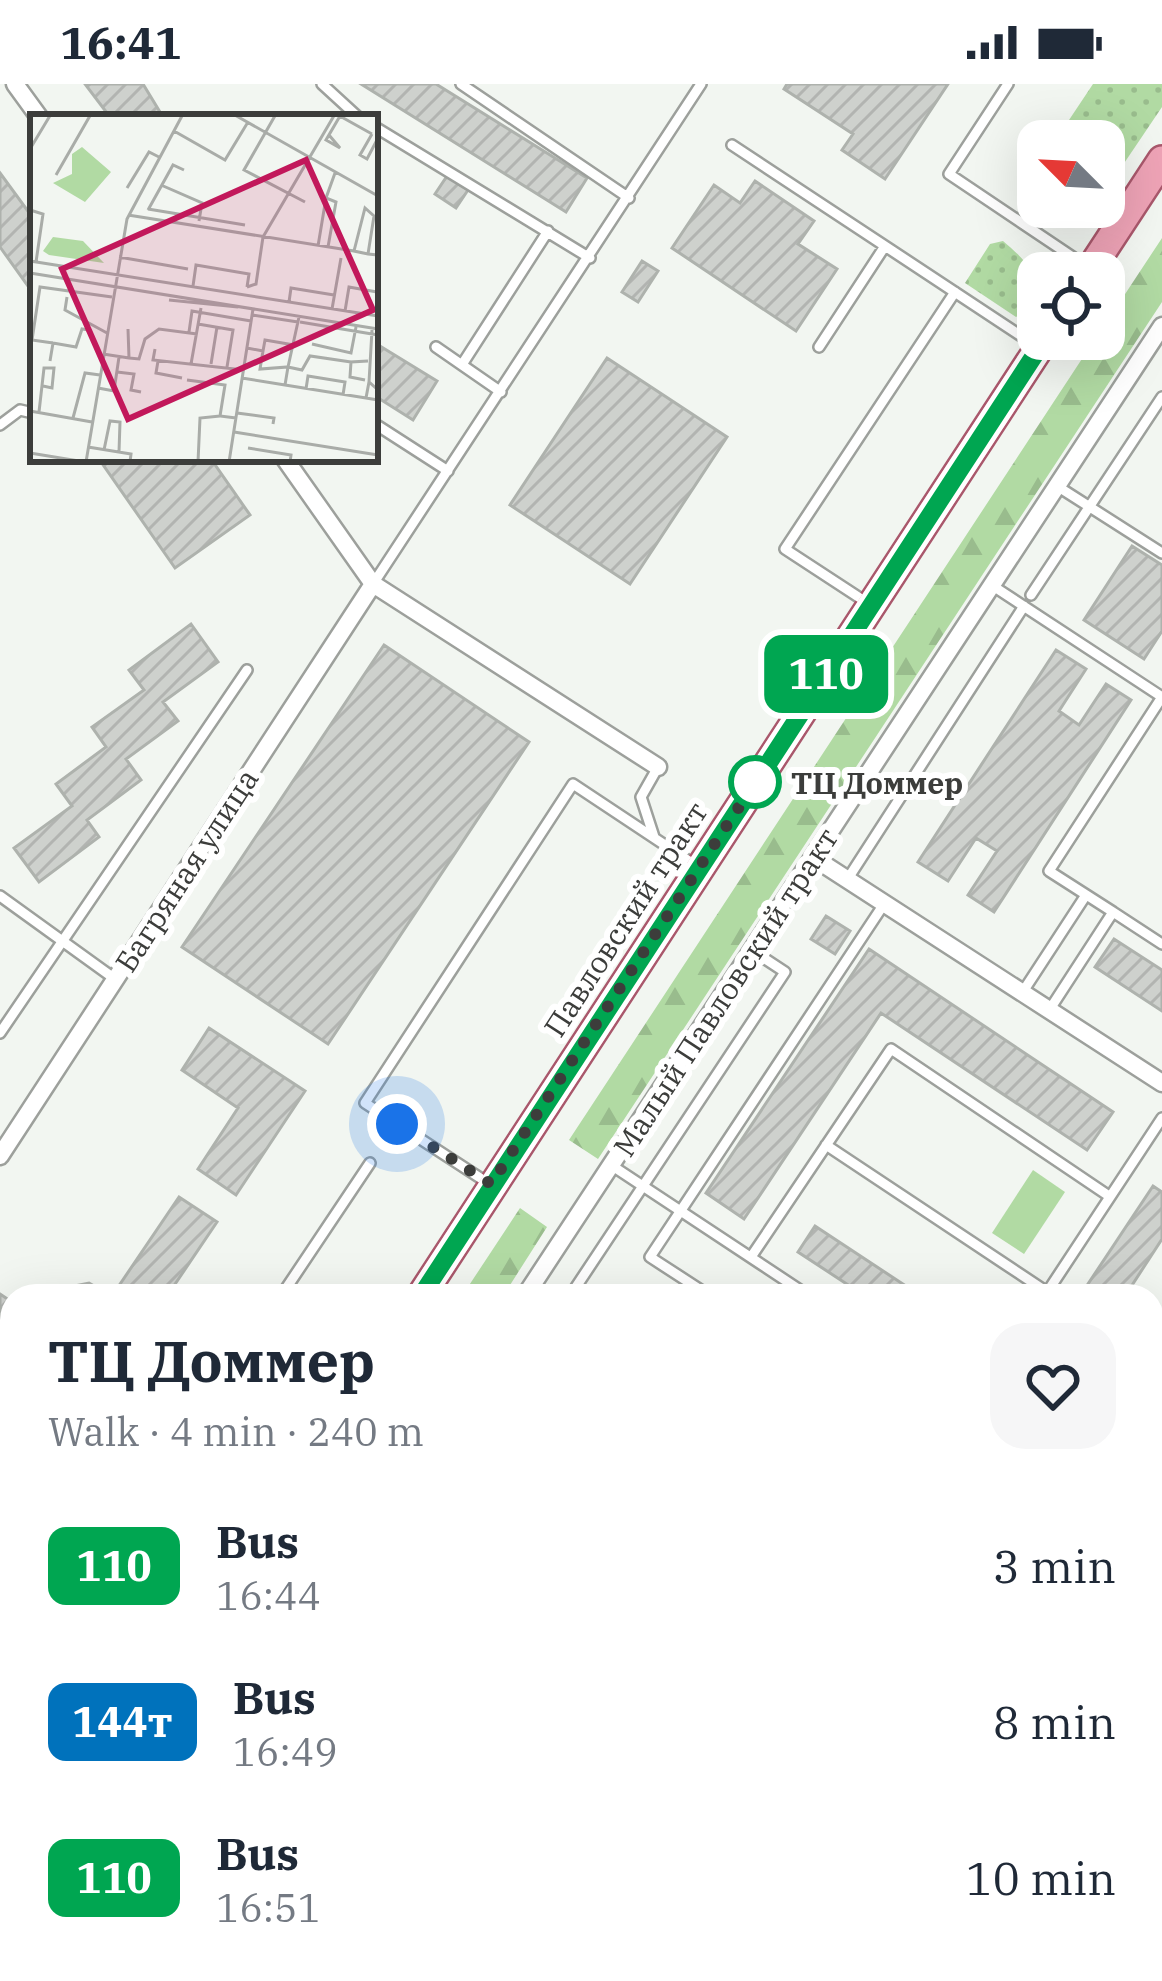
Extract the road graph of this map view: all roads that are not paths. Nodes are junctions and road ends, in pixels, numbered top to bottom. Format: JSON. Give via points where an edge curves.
{"nodes":[{"id":1,"x":15,"y":84,"type":"edge"},
{"id":2,"x":322,"y":84,"type":"edge"},
{"id":3,"x":461,"y":84,"type":"edge"},
{"id":4,"x":701,"y":84,"type":"edge"},
{"id":5,"x":1008,"y":84,"type":"edge"},
{"id":6,"x":37,"y":114,"type":"edge"},
{"id":7,"x":355,"y":114,"type":"edge"},
{"id":8,"x":378,"y":130,"type":"edge"},
{"id":9,"x":732,"y":145,"type":"dead end"},
{"id":10,"x":1162,"y":160,"type":"edge"},
{"id":11,"x":629,"y":198,"type":"junction"},
{"id":12,"x":548,"y":231,"type":"junction"},
{"id":13,"x":885,"y":246,"type":"junction"},
{"id":14,"x":1062,"y":252,"type":"edge"},
{"id":15,"x":1102,"y":252,"type":"edge"},
{"id":16,"x":590,"y":258,"type":"junction"},
{"id":17,"x":955,"y":292,"type":"junction"},
{"id":18,"x":1162,"y":326,"type":"edge"},
{"id":19,"x":1017,"y":329,"type":"edge"},
{"id":20,"x":436,"y":347,"type":"dead end"},
{"id":21,"x":819,"y":347,"type":"dead end"},
{"id":22,"x":1032,"y":360,"type":"edge"},
{"id":23,"x":463,"y":363,"type":"junction"},
{"id":24,"x":501,"y":392,"type":"junction"},
{"id":25,"x":1162,"y":397,"type":"edge"},
{"id":26,"x":30,"y":412,"type":"edge"},
{"id":27,"x":0,"y":424,"type":"edge"},
{"id":28,"x":378,"y":426,"type":"edge"},
{"id":29,"x":286,"y":462,"type":"edge"},
{"id":30,"x":448,"y":471,"type":"junction"},
{"id":31,"x":1057,"y":486,"type":"junction"},
{"id":32,"x":1089,"y":507,"type":"junction"},
{"id":33,"x":1162,"y":553,"type":"edge"},
{"id":34,"x":373,"y":584,"type":"junction"},
{"id":35,"x":993,"y":586,"type":"junction"},
{"id":36,"x":1031,"y":595,"type":"dead end"},
{"id":37,"x":871,"y":605,"type":"junction"},
{"id":38,"x":1024,"y":606,"type":"junction"},
{"id":39,"x":247,"y":670,"type":"dead end"},
{"id":40,"x":658,"y":767,"type":"joint"},
{"id":41,"x":654,"y":837,"type":"junction"},
{"id":42,"x":814,"y":858,"type":"junction"},
{"id":43,"x":698,"y":867,"type":"junction"},
{"id":44,"x":848,"y":880,"type":"junction"},
{"id":45,"x":1086,"y":895,"type":"junction"},
{"id":46,"x":0,"y":896,"type":"edge"},
{"id":47,"x":884,"y":904,"type":"junction"},
{"id":48,"x":1113,"y":912,"type":"junction"},
{"id":49,"x":60,"y":941,"type":"junction"},
{"id":50,"x":1162,"y":944,"type":"edge"},
{"id":51,"x":752,"y":951,"type":"junction"},
{"id":52,"x":115,"y":979,"type":"junction"},
{"id":53,"x":1022,"y":993,"type":"junction"},
{"id":54,"x":1049,"y":1010,"type":"junction"},
{"id":55,"x":0,"y":1033,"type":"edge"},
{"id":56,"x":1162,"y":1083,"type":"edge"},
{"id":57,"x":1162,"y":1118,"type":"edge"},
{"id":58,"x":826,"y":1145,"type":"junction"},
{"id":59,"x":0,"y":1156,"type":"edge"},
{"id":60,"x":370,"y":1163,"type":"dead end"},
{"id":61,"x":611,"y":1165,"type":"junction"},
{"id":62,"x":491,"y":1184,"type":"junction"},
{"id":63,"x":643,"y":1186,"type":"junction"},
{"id":64,"x":1109,"y":1196,"type":"junction"},
{"id":65,"x":680,"y":1210,"type":"junction"},
{"id":66,"x":751,"y":1257,"type":"junction"},
{"id":67,"x":289,"y":1284,"type":"edge"},
{"id":68,"x":428,"y":1284,"type":"edge"},
{"id":69,"x":533,"y":1284,"type":"edge"},
{"id":70,"x":578,"y":1284,"type":"edge"},
{"id":71,"x":692,"y":1284,"type":"edge"},
{"id":72,"x":790,"y":1284,"type":"edge"},
{"id":73,"x":1031,"y":1284,"type":"edge"},
{"id":74,"x":1052,"y":1284,"type":"edge"}],
"edges":[{"from":1,"to":6,"type":"street"},
{"from":2,"to":7,"type":"lane"},
{"from":3,"to":11,"type":"lane"},
{"from":4,"to":11,"type":"lane"},
{"from":5,"to":14,"type":"lane","via":[[949,174]]},
{"from":8,"to":12,"type":"lane"},
{"from":9,"to":13,"type":"lane"},
{"from":10,"to":15,"type":"main road"},
{"from":11,"to":16,"type":"lane"},
{"from":12,"to":16,"type":"lane"},
{"from":12,"to":23,"type":"lane"},
{"from":13,"to":17,"type":"lane"},
{"from":13,"to":21,"type":"lane"},
{"from":16,"to":24,"type":"lane"},
{"from":17,"to":19,"type":"lane"},
{"from":17,"to":37,"type":"lane","via":[[785,550]]},
{"from":18,"to":31,"type":"street","name":"Малый Павловский тракт"},
{"from":20,"to":23,"type":"lane"},
{"from":22,"to":37,"type":"main road","name":"Павловский тракт"},
{"from":23,"to":24,"type":"lane"},
{"from":24,"to":30,"type":"lane"},
{"from":25,"to":32,"type":"lane"},
{"from":26,"to":27,"type":"lane"},
{"from":28,"to":30,"type":"lane"},
{"from":29,"to":34,"type":"street"},
{"from":30,"to":34,"type":"lane"},
{"from":31,"to":32,"type":"lane"},
{"from":31,"to":35,"type":"street","name":"Малый Павловский тракт"},
{"from":32,"to":33,"type":"lane"},
{"from":32,"to":36,"type":"lane"},
{"from":34,"to":40,"type":"street"},
{"from":34,"to":52,"type":"street","name":"Багряная улица"},
{"from":35,"to":38,"type":"lane"},
{"from":35,"to":42,"type":"street","name":"Малый Павловский тракт"},
{"from":37,"to":43,"type":"main road","name":"Павловский тракт"},
{"from":38,"to":44,"type":"lane"},
{"from":38,"to":45,"type":"lane","via":[[1162,697],[1049,871]]},
{"from":39,"to":49,"type":"lane"},
{"from":40,"to":41,"type":"lane","via":[[641,797]]},
{"from":41,"to":43,"type":"lane"},
{"from":41,"to":62,"type":"lane","via":[[573,784],[365,1103]]},
{"from":42,"to":44,"type":"street"},
{"from":42,"to":51,"type":"street","name":"Малый Павловский тракт"},
{"from":43,"to":62,"type":"main road","name":"Павловский тракт"},
{"from":44,"to":47,"type":"street"},
{"from":45,"to":48,"type":"lane"},
{"from":45,"to":53,"type":"lane"},
{"from":46,"to":49,"type":"lane"},
{"from":47,"to":53,"type":"street"},
{"from":47,"to":65,"type":"lane"},
{"from":48,"to":50,"type":"lane"},
{"from":48,"to":54,"type":"lane"},
{"from":49,"to":52,"type":"lane"},
{"from":49,"to":55,"type":"lane"},
{"from":51,"to":61,"type":"street","name":"Малый Павловский тракт"},
{"from":51,"to":63,"type":"lane","via":[[785,972]]},
{"from":52,"to":59,"type":"street","name":"Багряная улица"},
{"from":53,"to":54,"type":"street"},
{"from":54,"to":56,"type":"street"},
{"from":57,"to":64,"type":"lane"},
{"from":58,"to":64,"type":"lane","via":[[891,1049]]},
{"from":58,"to":66,"type":"lane"},
{"from":58,"to":73,"type":"lane"},
{"from":60,"to":67,"type":"lane"},
{"from":61,"to":63,"type":"lane"},
{"from":61,"to":69,"type":"street","name":"Малый Павловский тракт"},
{"from":62,"to":68,"type":"main road","name":"Павловский тракт"},
{"from":63,"to":65,"type":"lane"},
{"from":63,"to":70,"type":"lane"},
{"from":64,"to":74,"type":"lane"},
{"from":65,"to":66,"type":"lane"},
{"from":65,"to":71,"type":"lane","via":[[650,1257]]},
{"from":66,"to":72,"type":"lane"}]}
